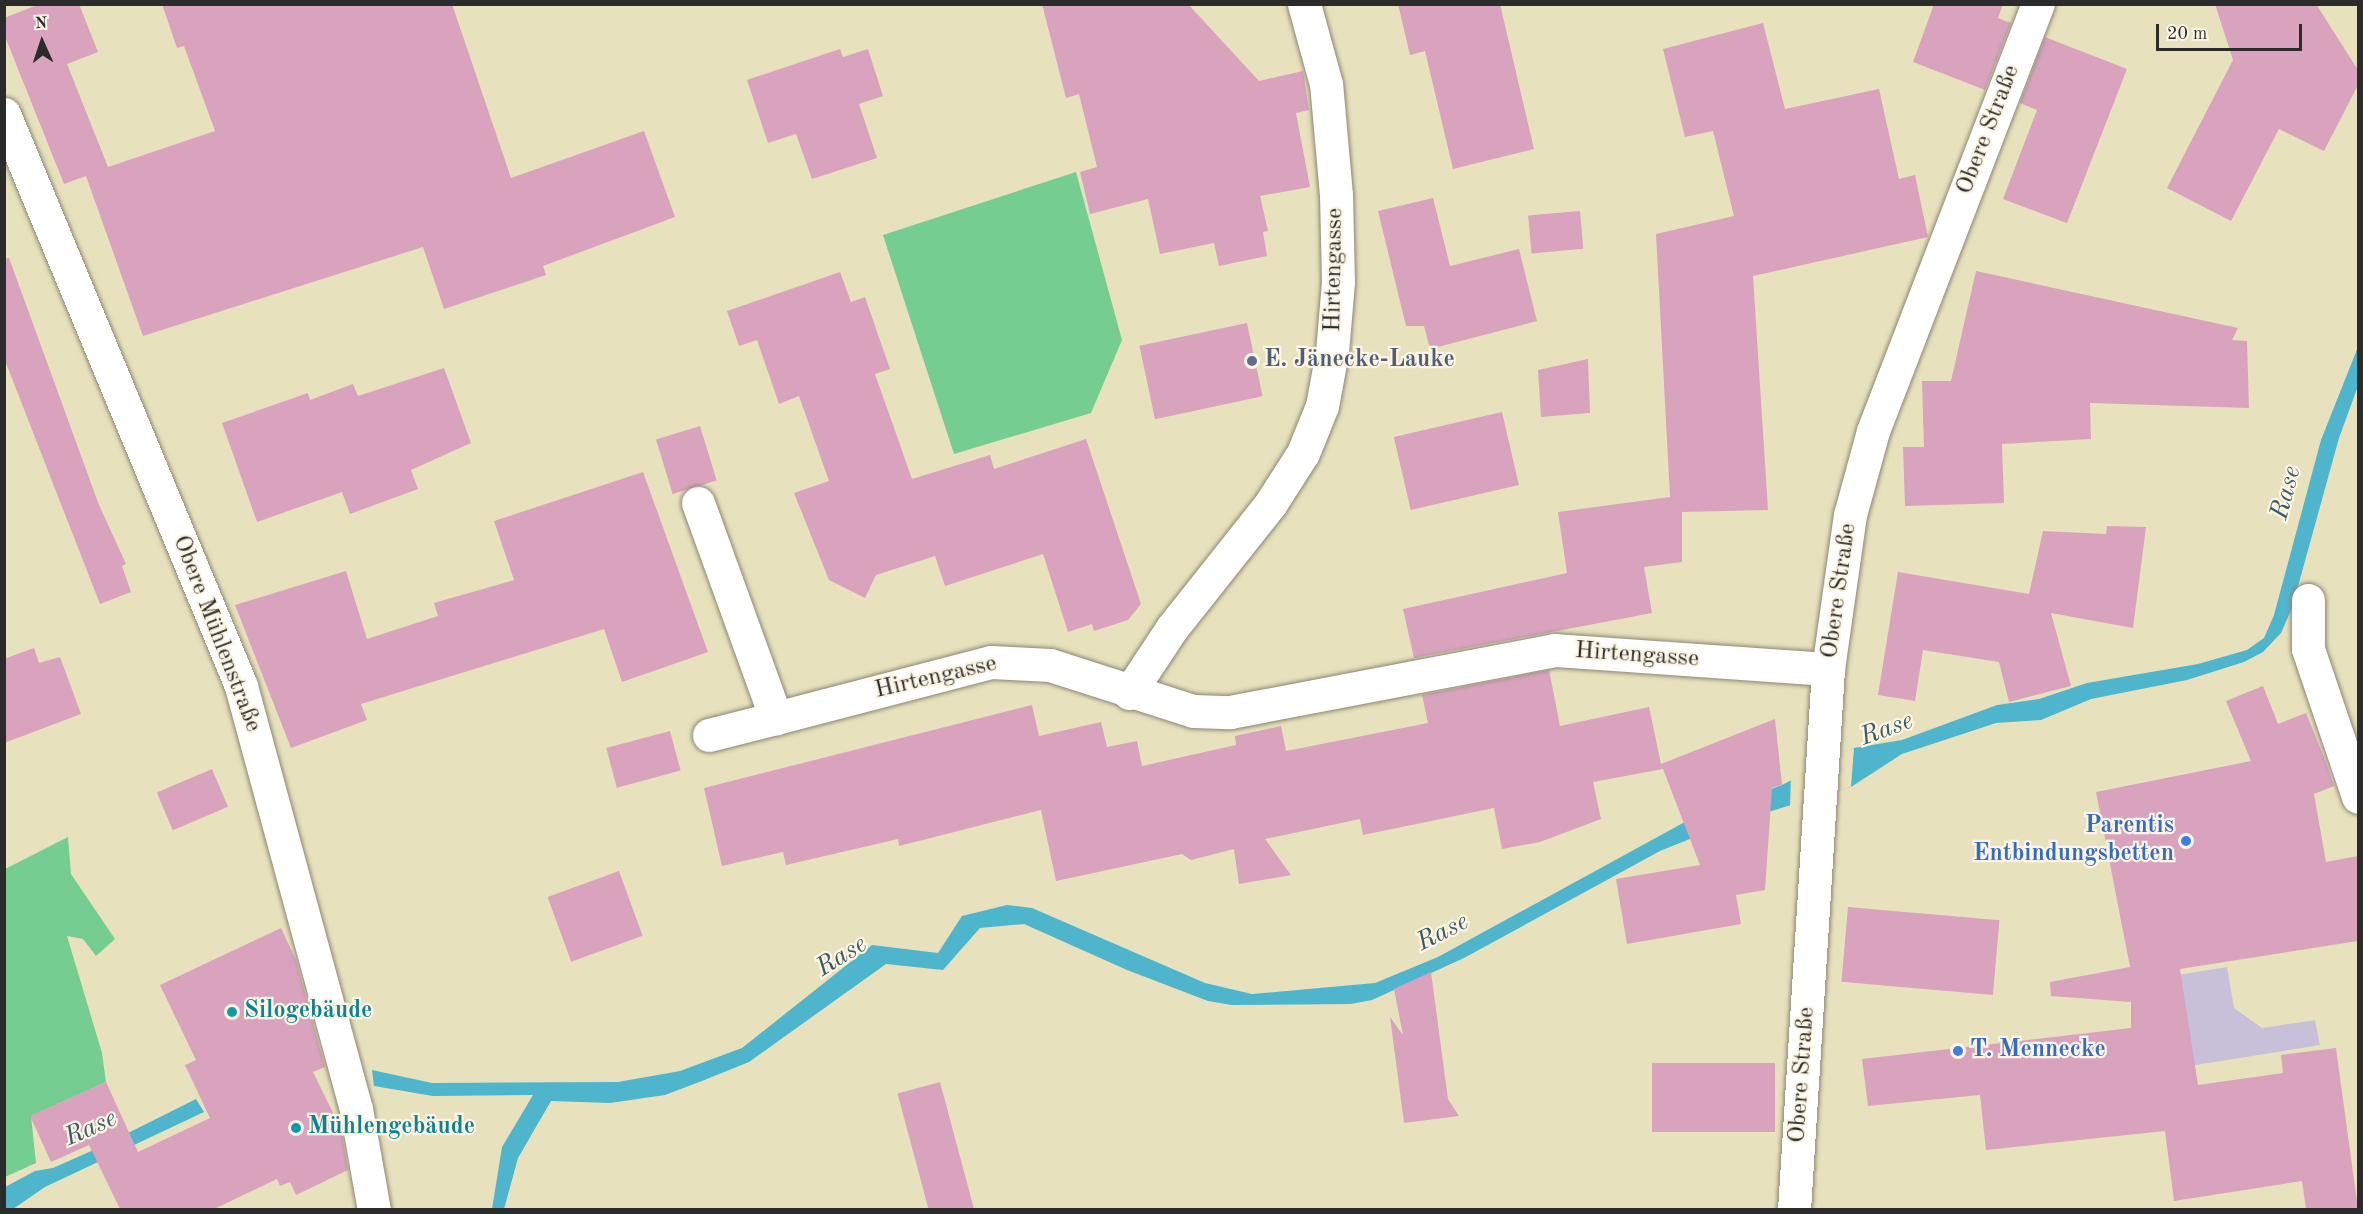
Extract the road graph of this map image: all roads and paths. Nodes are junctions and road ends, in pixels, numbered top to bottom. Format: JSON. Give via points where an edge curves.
{"nodes":[{"id":1,"x":1304,"y":4,"type":"edge"},
{"id":2,"x":2038,"y":4,"type":"edge"},
{"id":3,"x":4,"y":114,"type":"edge"},
{"id":4,"x":698,"y":502,"type":"dead end"},
{"id":5,"x":2308,"y":600,"type":"dead end"},
{"id":6,"x":1828,"y":669,"type":"junction"},
{"id":7,"x":1129,"y":693,"type":"junction"},
{"id":8,"x":776,"y":718,"type":"junction"},
{"id":9,"x":709,"y":735,"type":"dead end"},
{"id":10,"x":2358,"y":796,"type":"edge"},
{"id":11,"x":375,"y":1209,"type":"edge"},
{"id":12,"x":1794,"y":1209,"type":"edge"}],
"edges":[{"from":1,"to":7,"type":"street","name":"Hirtengasse","via":[[1326,84],[1336,195],[1338,282],[1332,352],[1322,406],[1303,453],[1271,503],[1172,628]]},
{"from":2,"to":6,"type":"street","name":"Obere Straße","via":[[1873,431],[1850,515]]},
{"from":3,"to":11,"type":"street","name":"Obere Mühlenstraße","via":[[241,686],[354,1099]]},
{"from":4,"to":8,"type":"street"},
{"from":5,"to":10,"type":"street","via":[[2308,649]]},
{"from":6,"to":7,"type":"street","name":"Hirtengasse","via":[[1556,650],[1230,712],[1193,711]]},
{"from":6,"to":12,"type":"street","name":"Obere Straße"},
{"from":7,"to":8,"type":"street","name":"Hirtengasse","via":[[1050,665],[991,662]]},
{"from":8,"to":9,"type":"street","name":"Hirtengasse"}]}
